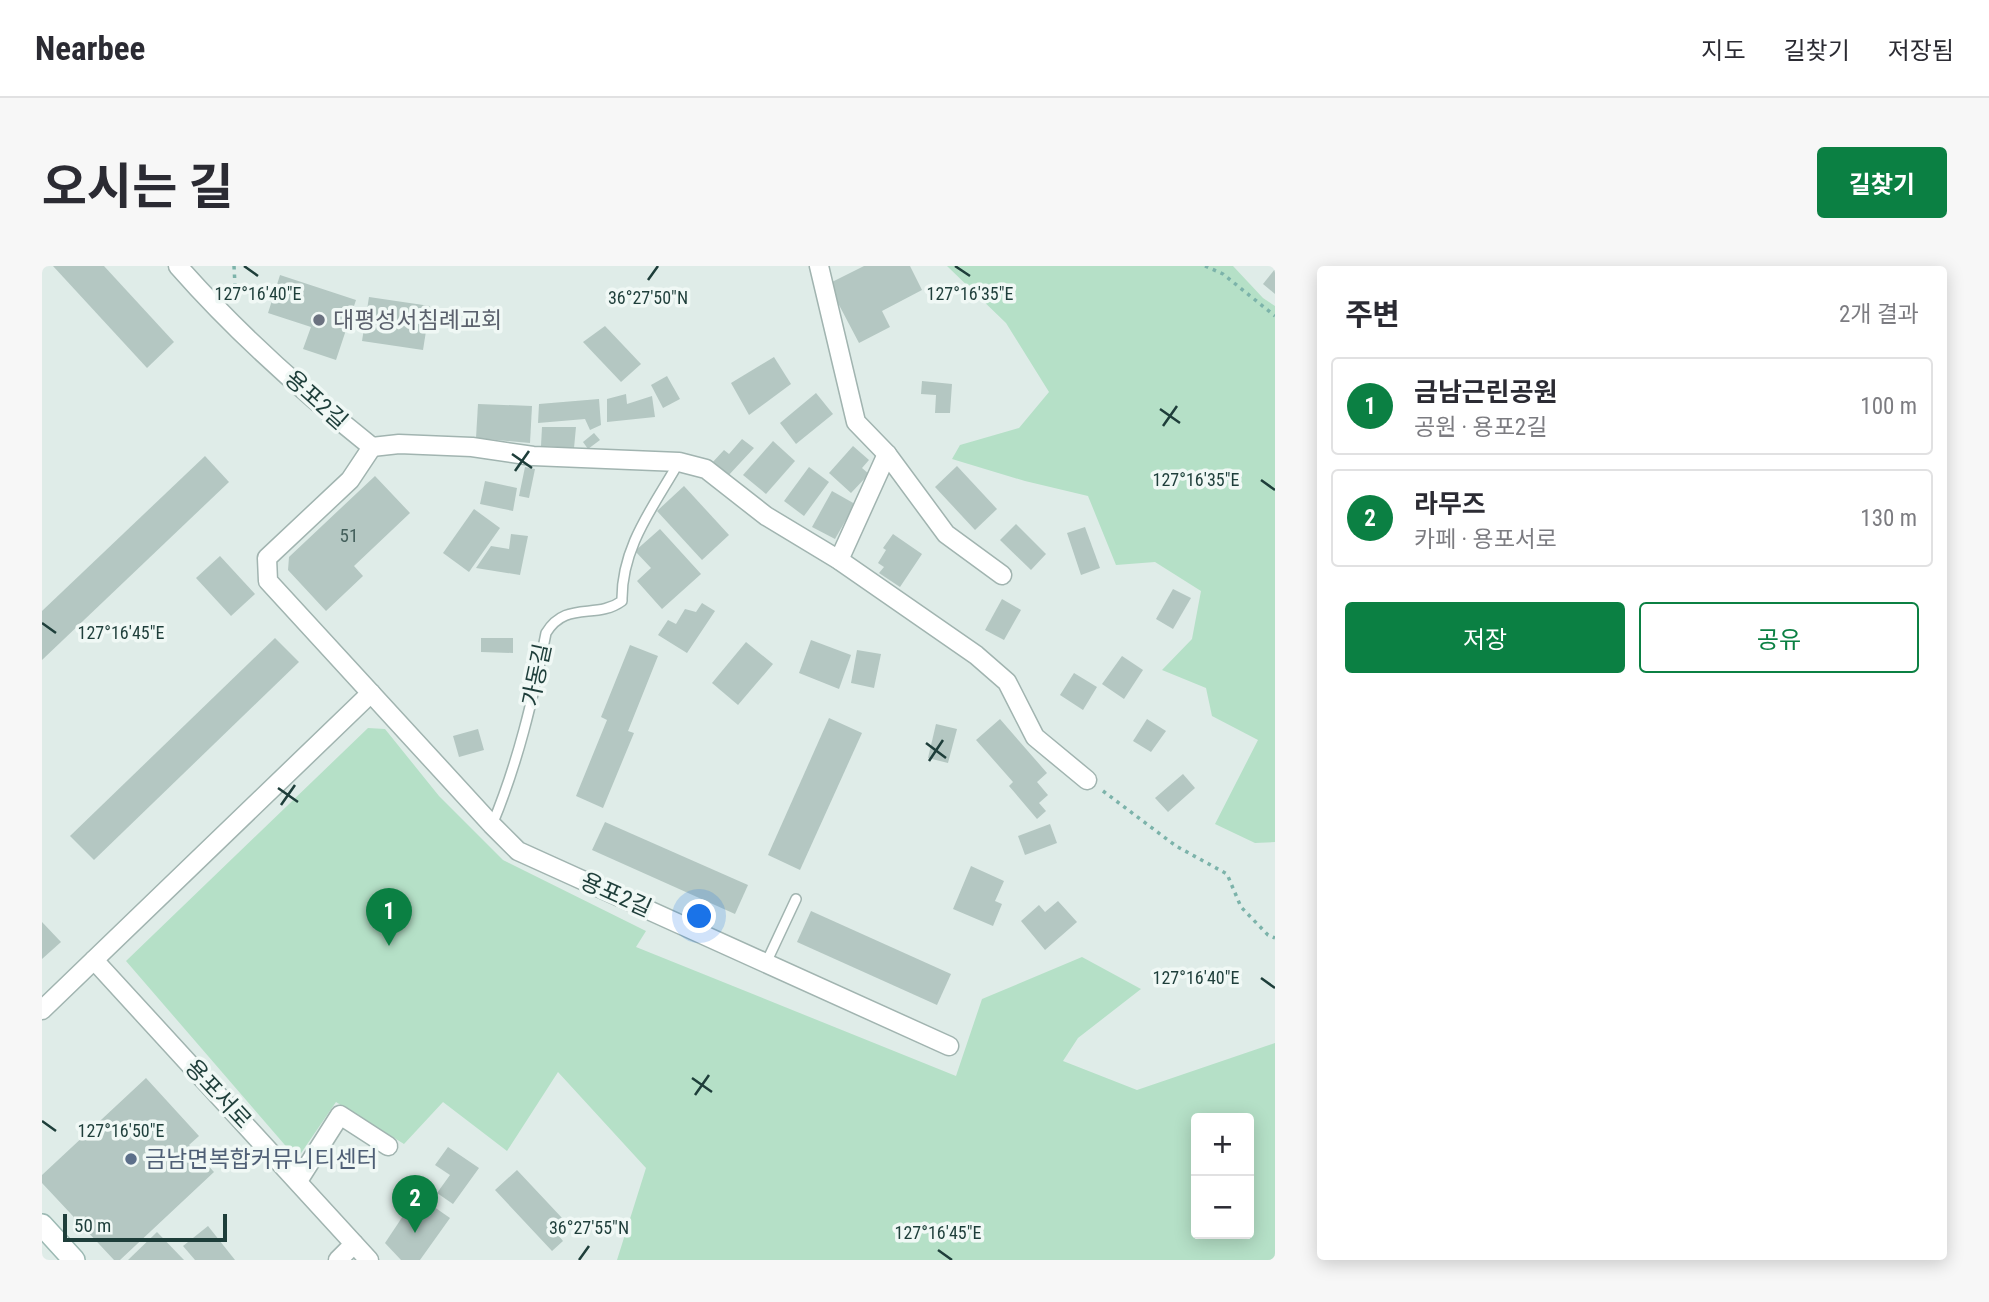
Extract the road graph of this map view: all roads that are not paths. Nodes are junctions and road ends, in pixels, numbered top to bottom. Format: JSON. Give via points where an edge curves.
{"nodes":[{"id":1,"x":178,"y":266,"type":"edge"},
{"id":2,"x":819,"y":266,"type":"edge"},
{"id":3,"x":372,"y":447,"type":"junction"},
{"id":4,"x":887,"y":454,"type":"junction"},
{"id":5,"x":680,"y":462,"type":"junction"},
{"id":6,"x":839,"y":560,"type":"junction"},
{"id":7,"x":1002,"y":575,"type":"dead end"},
{"id":8,"x":371,"y":693,"type":"junction"},
{"id":9,"x":1087,"y":780,"type":"road end"},
{"id":10,"x":492,"y":825,"type":"junction"},
{"id":11,"x":796,"y":899,"type":"dead end"},
{"id":12,"x":94,"y":960,"type":"junction"},
{"id":13,"x":766,"y":963,"type":"junction"},
{"id":14,"x":42,"y":1010,"type":"edge"},
{"id":15,"x":949,"y":1046,"type":"dead end"},
{"id":16,"x":388,"y":1146,"type":"dead end"},
{"id":17,"x":298,"y":1181,"type":"junction"},
{"id":18,"x":42,"y":1225,"type":"edge"},
{"id":19,"x":355,"y":1244,"type":"junction"},
{"id":20,"x":74,"y":1260,"type":"edge"},
{"id":21,"x":338,"y":1260,"type":"edge"},
{"id":22,"x":369,"y":1260,"type":"edge"}],
"edges":[{"from":1,"to":3,"type":"street","name":"용포2길","via":[[217,310]]},
{"from":2,"to":4,"type":"street","via":[[856,422]]},
{"from":3,"to":5,"type":"street","via":[[471,447],[533,456]]},
{"from":3,"to":8,"type":"street","name":"용포2길","via":[[350,480],[267,558],[268,581]]},
{"from":4,"to":6,"type":"street"},
{"from":4,"to":7,"type":"street","via":[[946,534]]},
{"from":5,"to":6,"type":"street","via":[[706,470],[766,516]]},
{"from":5,"to":10,"type":"lane","name":"가동길","via":[[627,554],[622,601],[571,612],[545,633],[526,726]]},
{"from":6,"to":9,"type":"street","via":[[976,655],[1007,682],[1035,737]]},
{"from":8,"to":10,"type":"street","name":"용포2길"},
{"from":8,"to":12,"type":"street"},
{"from":10,"to":13,"type":"street","name":"용포2길","via":[[518,851]]},
{"from":11,"to":13,"type":"lane"},
{"from":12,"to":14,"type":"street"},
{"from":12,"to":17,"type":"street","name":"용포서로"},
{"from":13,"to":15,"type":"street","name":"용포2길"},
{"from":16,"to":17,"type":"street","via":[[340,1115]]},
{"from":17,"to":19,"type":"street","name":"용포서로"},
{"from":18,"to":20,"type":"main road"},
{"from":19,"to":21,"type":"street"},
{"from":19,"to":22,"type":"street","name":"용포서로"}]}
